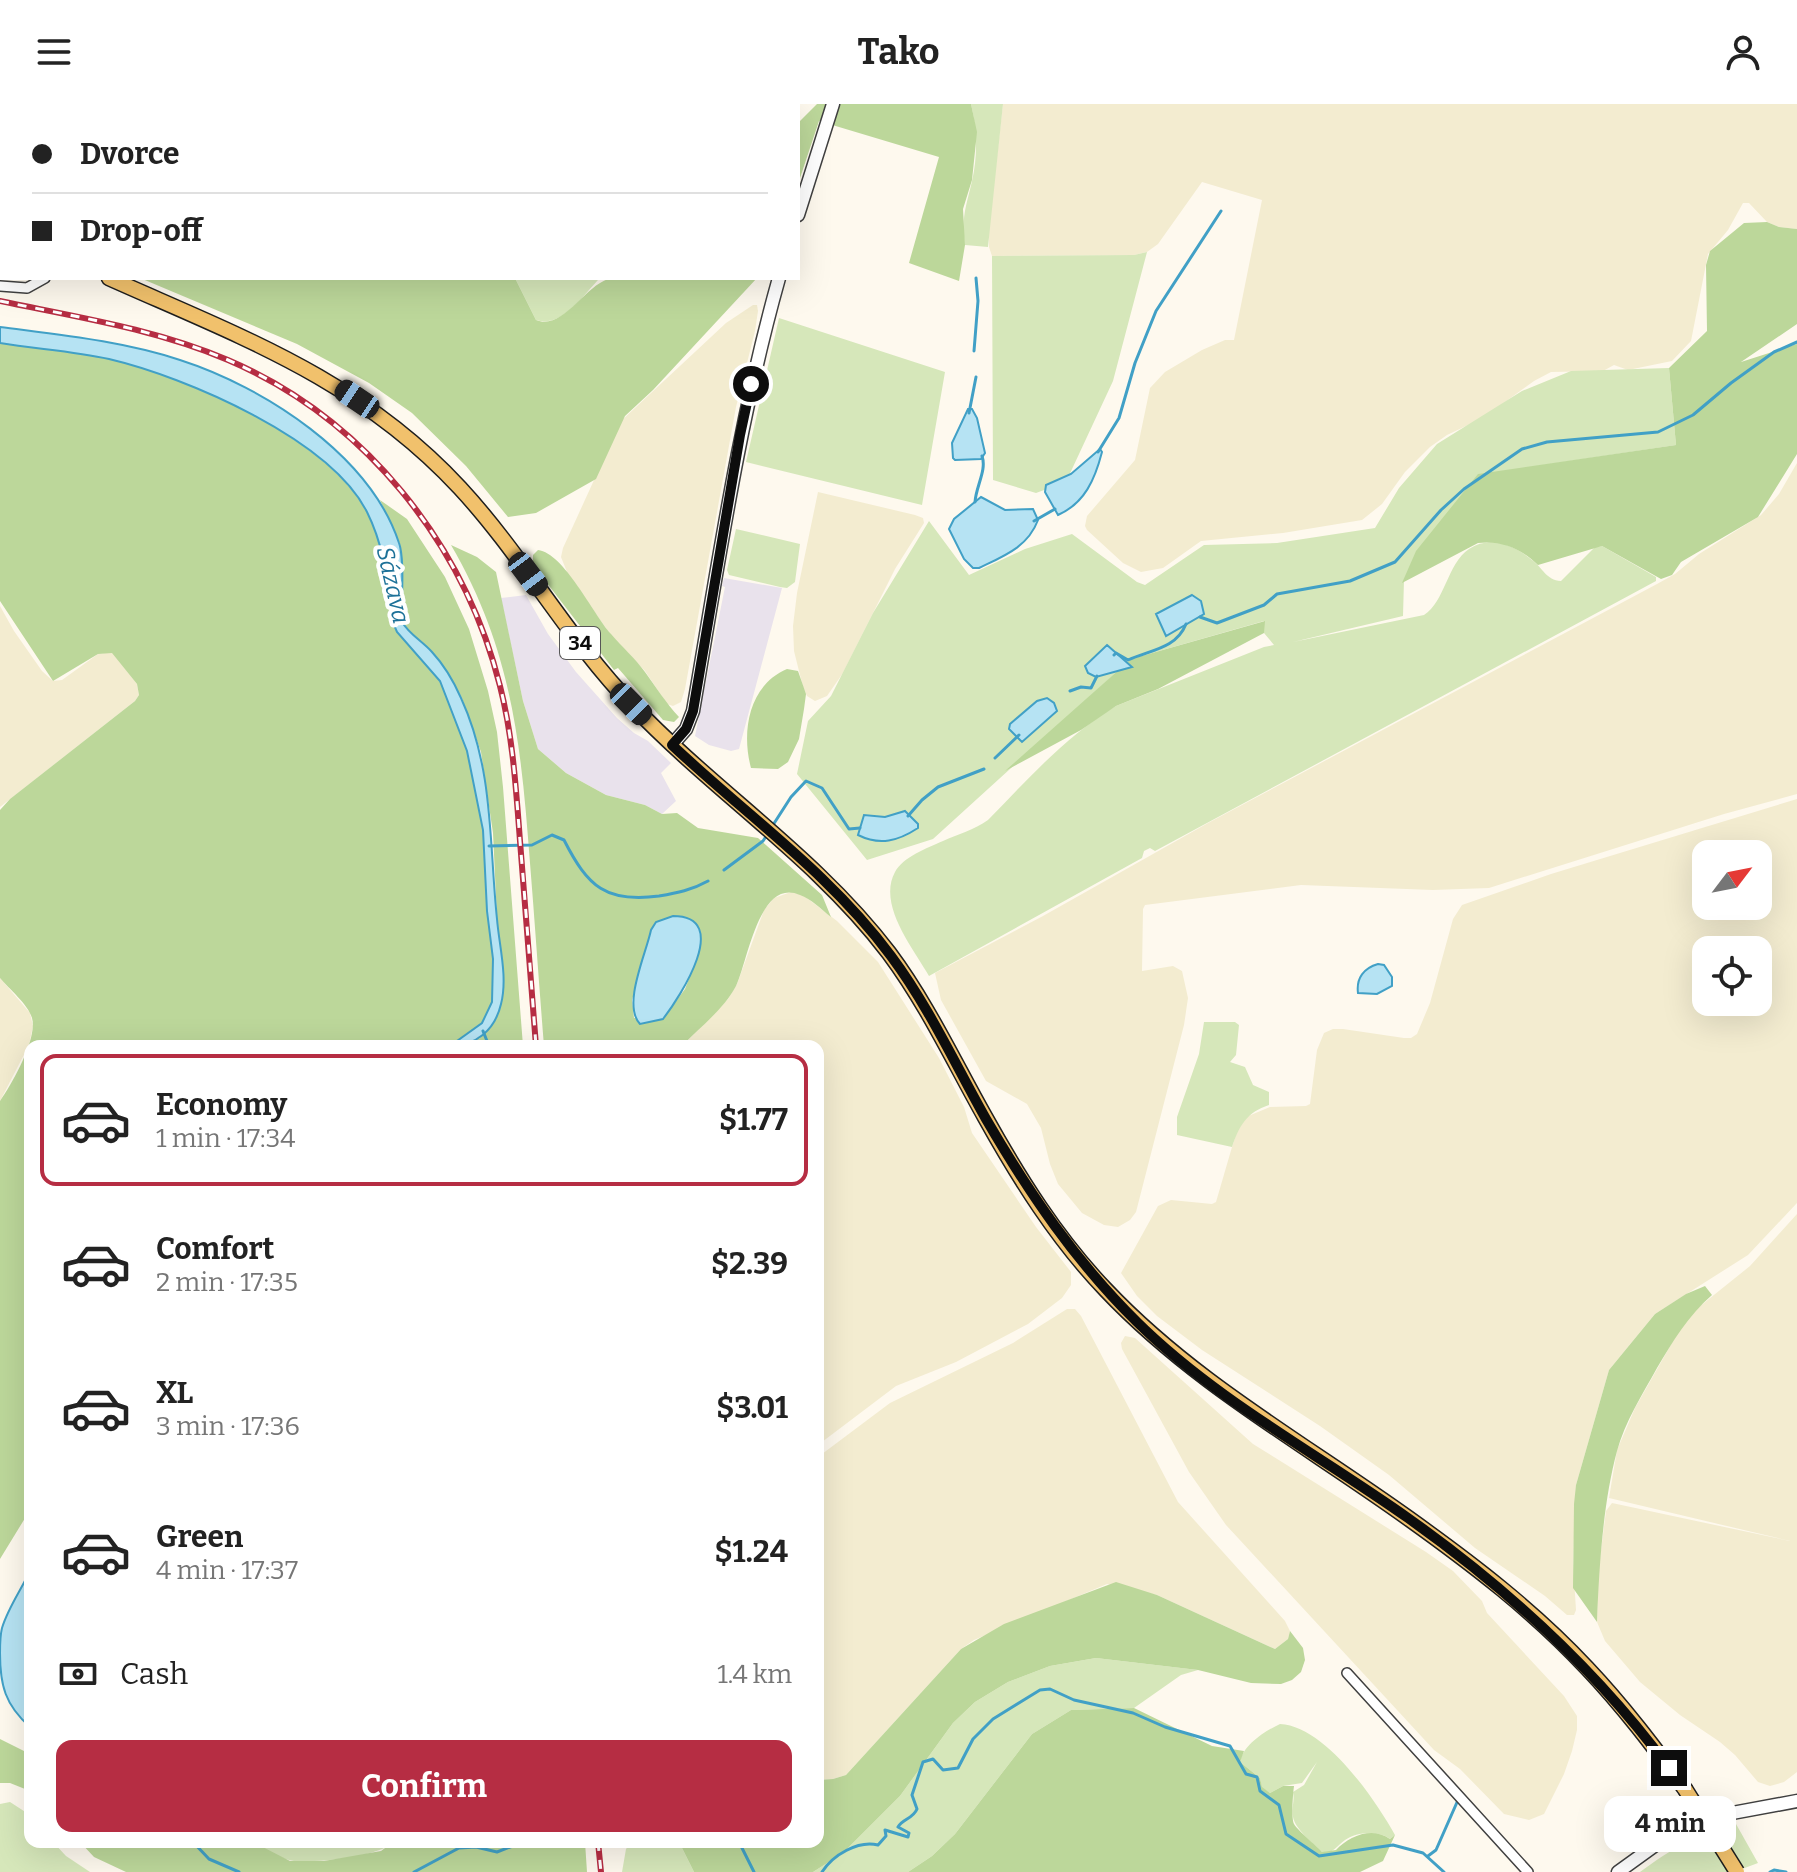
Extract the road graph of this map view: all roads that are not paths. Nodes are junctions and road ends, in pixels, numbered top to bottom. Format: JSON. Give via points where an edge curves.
{"nodes":[{"id":1,"x":833,"y":104,"type":"edge"},
{"id":2,"x":800,"y":209,"type":"edge"},
{"id":3,"x":41,"y":280,"type":"edge"},
{"id":4,"x":114,"y":280,"type":"edge"},
{"id":5,"x":778,"y":280,"type":"edge"},
{"id":6,"x":0,"y":286,"type":"edge"},
{"id":7,"x":672,"y":745,"type":"junction"},
{"id":8,"x":1347,"y":1673,"type":"dead end"},
{"id":9,"x":1797,"y":1801,"type":"edge"},
{"id":10,"x":1528,"y":1872,"type":"edge"},
{"id":11,"x":1618,"y":1872,"type":"edge"},
{"id":12,"x":1737,"y":1872,"type":"edge"}],
"edges":[{"from":1,"to":2,"type":"street"},
{"from":3,"to":6,"type":"street","via":[[27,288]]},
{"from":4,"to":7,"type":"main road","number":"34","via":[[291,359],[404,434],[485,517],[607,677]]},
{"from":5,"to":7,"type":"street","via":[[740,435],[693,711]]},
{"from":7,"to":12,"type":"main road","number":"34","bridge":true,"via":[[831,886],[875,935],[930,1017],[1027,1187],[1101,1286],[1199,1374],[1408,1518],[1542,1624],[1608,1691],[1685,1789]]},
{"from":8,"to":10,"type":"street"},
{"from":9,"to":11,"type":"street","via":[[1700,1819]]}]}
